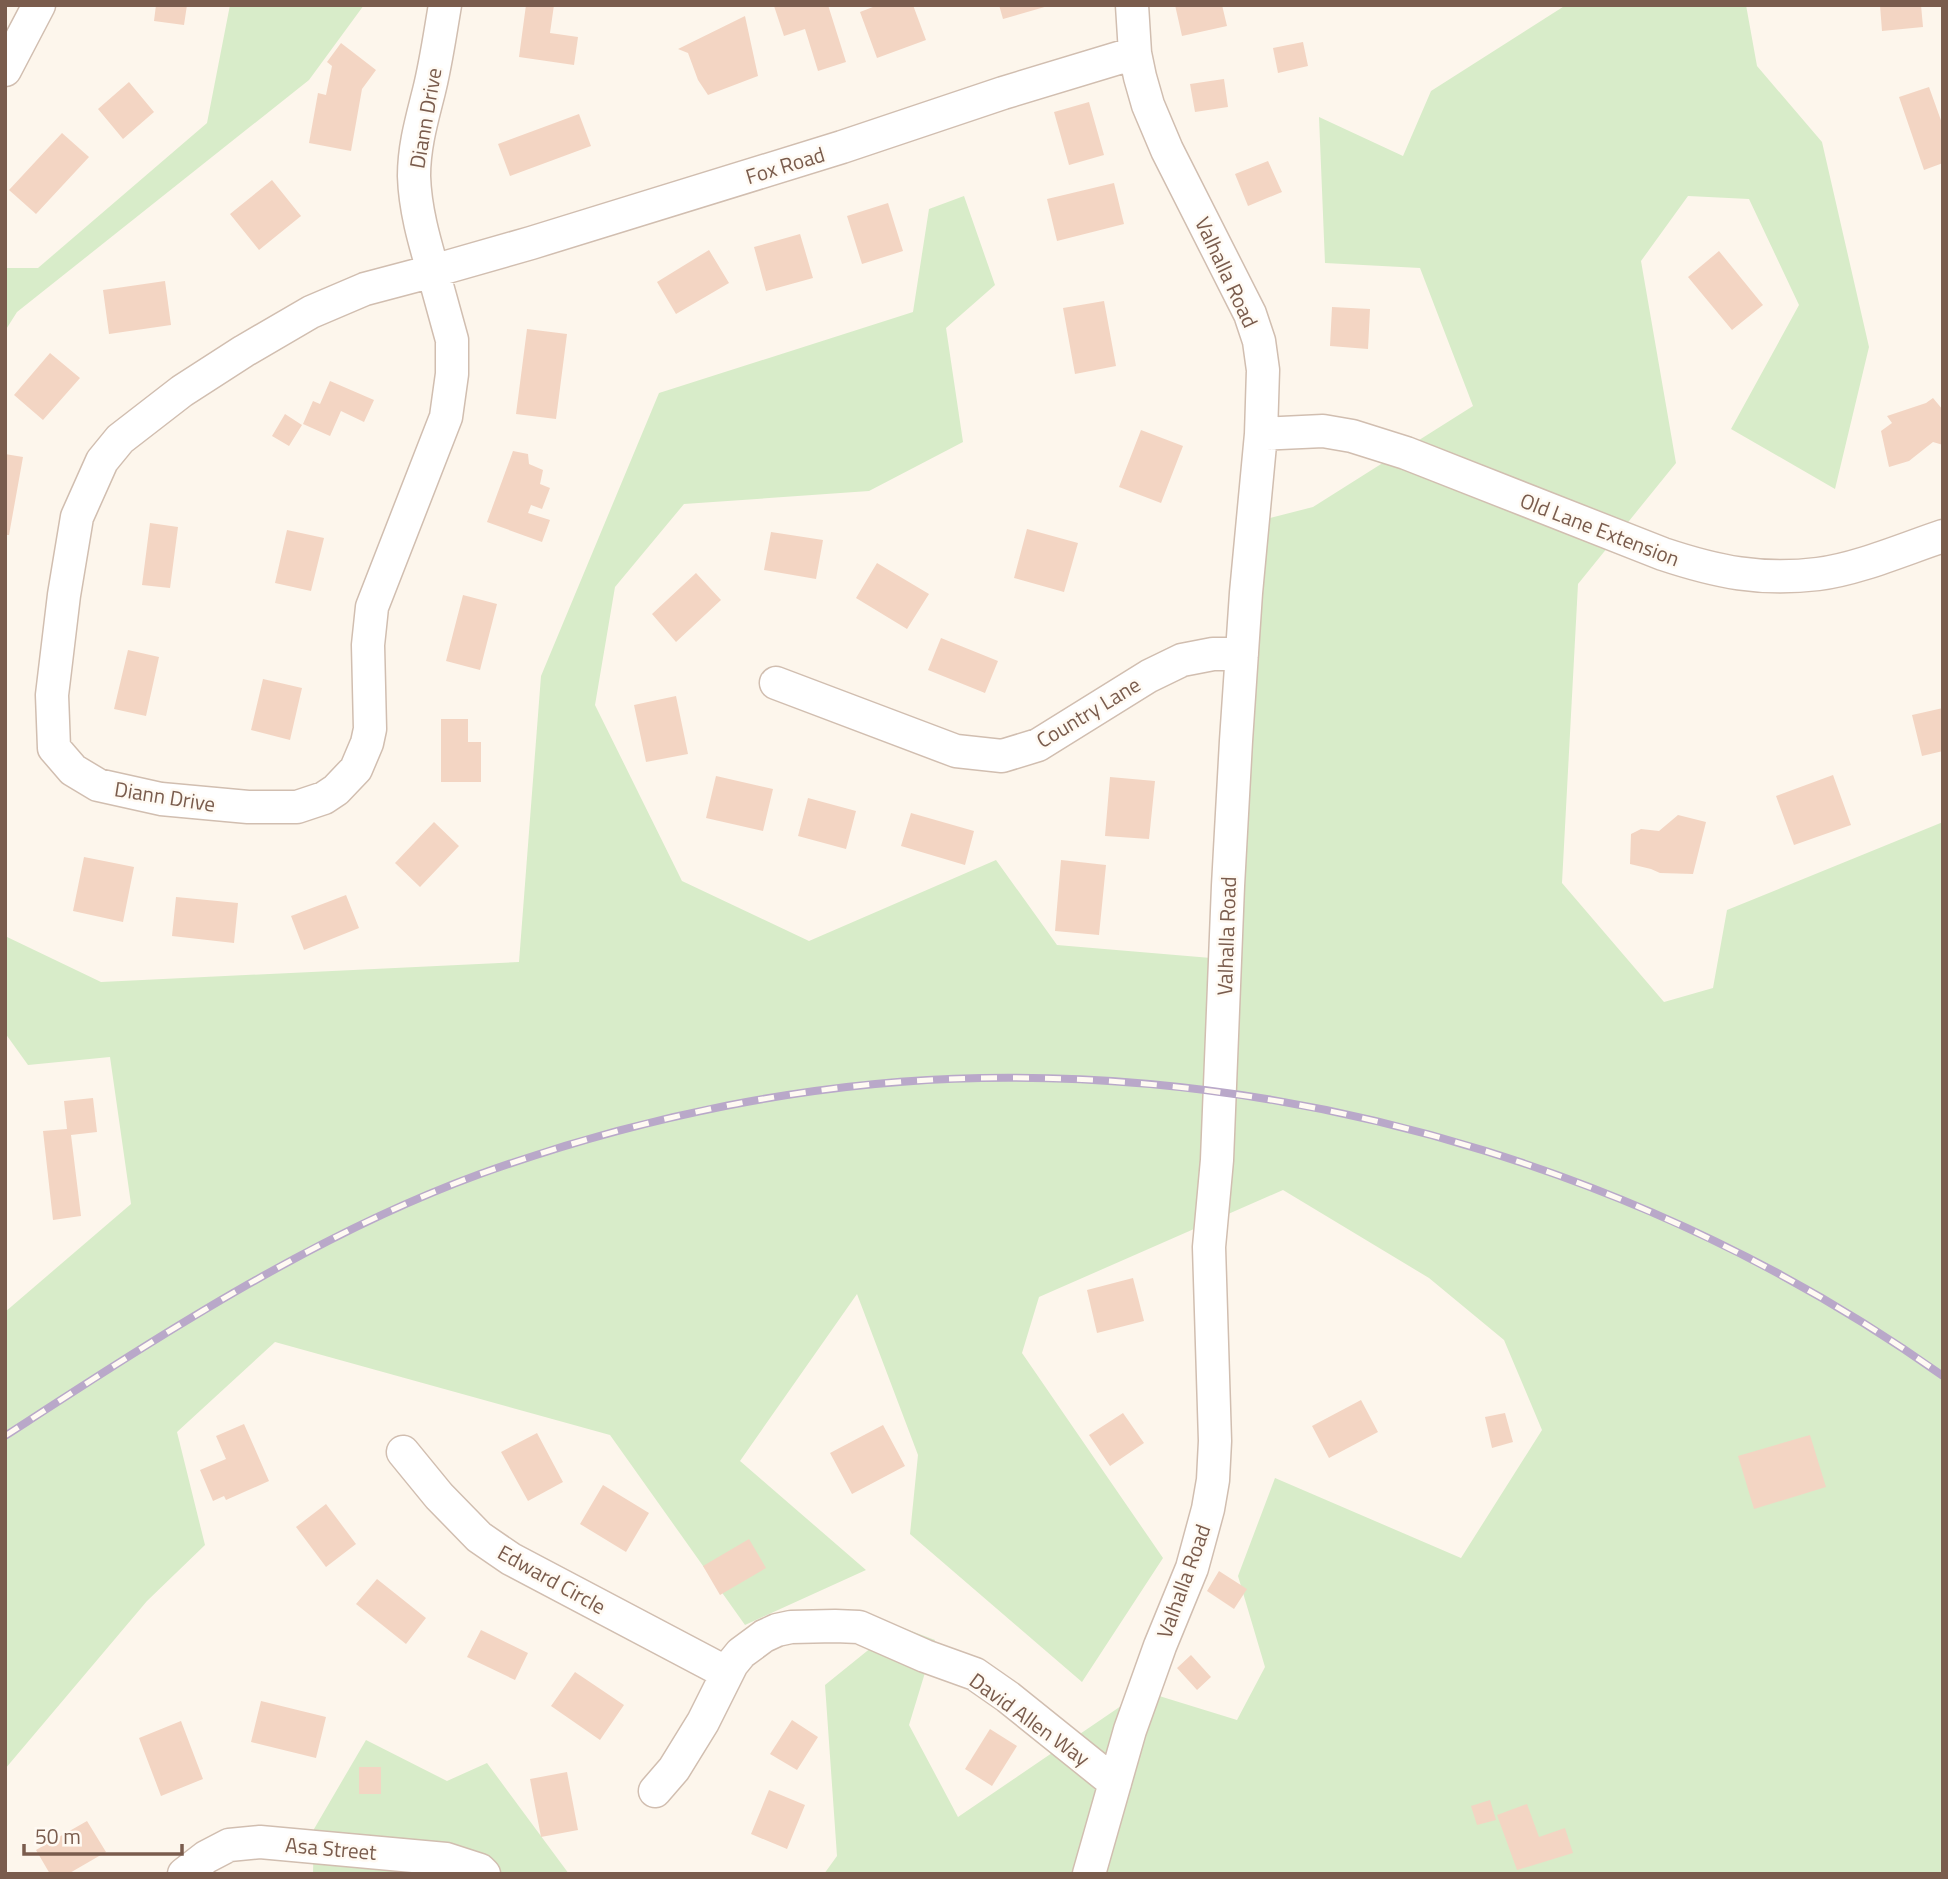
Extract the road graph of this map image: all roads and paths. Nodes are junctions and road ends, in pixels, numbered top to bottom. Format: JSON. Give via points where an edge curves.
{"nodes":[{"id":1,"x":39,"y":5,"type":"edge"},
{"id":2,"x":445,"y":5,"type":"edge"},
{"id":3,"x":1132,"y":5,"type":"edge"},
{"id":4,"x":1135,"y":53,"type":"junction"},
{"id":5,"x":5,"y":70,"type":"edge"},
{"id":6,"x":433,"y":271,"type":"junction"},
{"id":7,"x":1261,"y":434,"type":"junction"},
{"id":8,"x":1943,"y":537,"type":"edge"},
{"id":9,"x":1242,"y":654,"type":"junction"},
{"id":10,"x":776,"y":683,"type":"dead end"},
{"id":11,"x":403,"y":1452,"type":"dead end"},
{"id":12,"x":727,"y":1673,"type":"junction"},
{"id":13,"x":1115,"y":1783,"type":"junction"},
{"id":14,"x":655,"y":1791,"type":"dead end"},
{"id":15,"x":184,"y":1874,"type":"edge"},
{"id":16,"x":484,"y":1874,"type":"edge"},
{"id":17,"x":1089,"y":1874,"type":"edge"}],
"edges":[{"from":1,"to":5,"type":"street"},
{"from":2,"to":6,"type":"street","name":"Diann Drive","via":[[414,174],[421,231]]},
{"from":3,"to":4,"type":"street","name":"Valhalla Road"},
{"from":4,"to":6,"type":"street","name":"Fox Road"},
{"from":4,"to":7,"type":"street","name":"Valhalla Road","via":[[1167,150],[1250,314],[1259,341]]},
{"from":6,"to":6,"type":"street","name":"Diann Drive","via":[[452,340],[446,417],[372,607],[370,729],[356,769],[324,798],[297,807],[161,799],[98,785],[73,771],[54,748],[52,695],[77,517],[102,461],[120,439],[182,391],[311,312],[365,289]]},
{"from":7,"to":8,"type":"street","name":"Old Lane Extension","via":[[1323,431],[1352,436],[1663,554],[1733,573],[1819,574]]},
{"from":7,"to":9,"type":"street","name":"Valhalla Road"},
{"from":9,"to":10,"type":"street","name":"Country Lane","via":[[1182,660],[1038,745],[1002,756],[956,751]]},
{"from":9,"to":13,"type":"street","name":"Valhalla Road","via":[[1209,1247],[1213,1480],[1192,1567],[1130,1730]]},
{"from":11,"to":12,"type":"street","name":"Edward Circle","via":[[439,1496],[489,1544]]},
{"from":12,"to":13,"type":"street","name":"David Allen Way","via":[[752,1644],[777,1630],[859,1627],[975,1674]]},
{"from":12,"to":14,"type":"street","name":"David Allen Way","via":[[703,1722]]},
{"from":13,"to":17,"type":"street","name":"Valhalla Road"},
{"from":15,"to":16,"type":"street","name":"Asa Street","via":[[229,1845],[260,1842],[446,1859]]}]}
